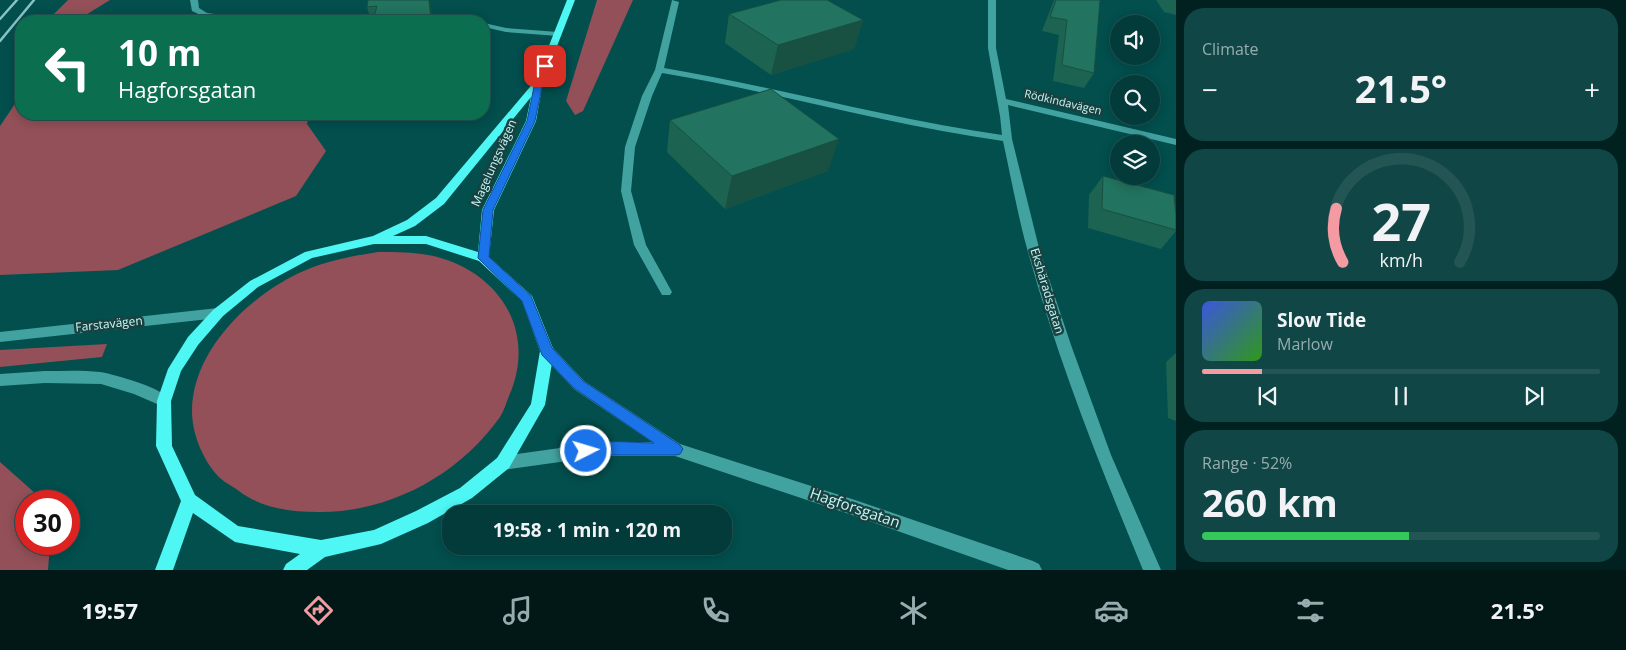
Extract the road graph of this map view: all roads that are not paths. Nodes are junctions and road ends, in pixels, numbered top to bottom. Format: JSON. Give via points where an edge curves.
{"nodes":[{"id":1,"x":194,"y":0,"type":"edge"},
{"id":2,"x":571,"y":0,"type":"edge"},
{"id":3,"x":992,"y":0,"type":"edge"},
{"id":4,"x":675,"y":2,"type":"dead end"},
{"id":5,"x":205,"y":15,"type":"edge"},
{"id":6,"x":490,"y":26,"type":"edge"},
{"id":7,"x":558,"y":34,"type":"junction"},
{"id":8,"x":659,"y":70,"type":"junction"},
{"id":9,"x":539,"y":82,"type":"junction"},
{"id":10,"x":1002,"y":101,"type":"junction"},
{"id":11,"x":1007,"y":139,"type":"junction"},
{"id":12,"x":1176,"y":142,"type":"edge"},
{"id":13,"x":374,"y":240,"type":"junction"},
{"id":14,"x":483,"y":258,"type":"junction"},
{"id":15,"x":666,"y":292,"type":"dead end"},
{"id":16,"x":218,"y":313,"type":"junction"},
{"id":17,"x":0,"y":337,"type":"edge"},
{"id":18,"x":547,"y":351,"type":"junction"},
{"id":19,"x":0,"y":380,"type":"edge"},
{"id":20,"x":164,"y":400,"type":"junction"},
{"id":21,"x":676,"y":449,"type":"junction"},
{"id":22,"x":503,"y":463,"type":"junction"},
{"id":23,"x":188,"y":500,"type":"junction"},
{"id":24,"x":321,"y":549,"type":"junction"},
{"id":25,"x":164,"y":570,"type":"edge"},
{"id":26,"x":292,"y":570,"type":"edge"},
{"id":27,"x":1033,"y":570,"type":"edge"},
{"id":28,"x":1152,"y":570,"type":"edge"}],
"edges":[{"from":1,"to":5,"type":"street","via":[[195,9]]},
{"from":2,"to":7,"type":"main road","name":"Magelungsvägen"},
{"from":3,"to":10,"type":"street","name":"Ekshäradsgatan","via":[[992,48]]},
{"from":4,"to":8,"type":"street"},
{"from":6,"to":7,"type":"street"},
{"from":7,"to":9,"type":"main road","name":"Magelungsvägen"},
{"from":8,"to":11,"type":"street","via":[[705,76],[871,116]]},
{"from":8,"to":15,"type":"street","via":[[630,147],[626,191],[640,245]]},
{"from":9,"to":13,"type":"main road","name":"Magelungsvägen","via":[[440,201],[411,223]]},
{"from":9,"to":14,"type":"main road","name":"Magelungsvägen","via":[[531,121],[488,210]]},
{"from":10,"to":11,"type":"street","name":"Ekshäradsgatan"},
{"from":10,"to":12,"type":"street","name":"Rödkindavägen"},
{"from":11,"to":28,"type":"street","name":"Ekshäradsgatan","via":[[1034,252],[1064,345],[1102,455]]},
{"from":13,"to":14,"type":"main road","via":[[426,240]]},
{"from":13,"to":16,"type":"main road","via":[[309,255],[254,284]]},
{"from":14,"to":18,"type":"main road","via":[[527,299]]},
{"from":16,"to":17,"type":"street","name":"Farstavägen"},
{"from":16,"to":20,"type":"main road","via":[[193,341],[176,369]]},
{"from":18,"to":21,"type":"street","name":"Hagforsgatan","via":[[579,385]]},
{"from":18,"to":22,"type":"main road","via":[[538,405]]},
{"from":19,"to":20,"type":"street","via":[[101,378]]},
{"from":20,"to":23,"type":"main road","via":[[164,446]]},
{"from":21,"to":22,"type":"street","name":"Hagforsgatan","via":[[602,449]]},
{"from":21,"to":27,"type":"street","name":"Hagforsgatan"},
{"from":22,"to":24,"type":"main road","via":[[466,493],[422,517],[375,538]]},
{"from":23,"to":24,"type":"main road","via":[[235,534]]},
{"from":23,"to":25,"type":"main road"},
{"from":24,"to":26,"type":"main road"}]}
